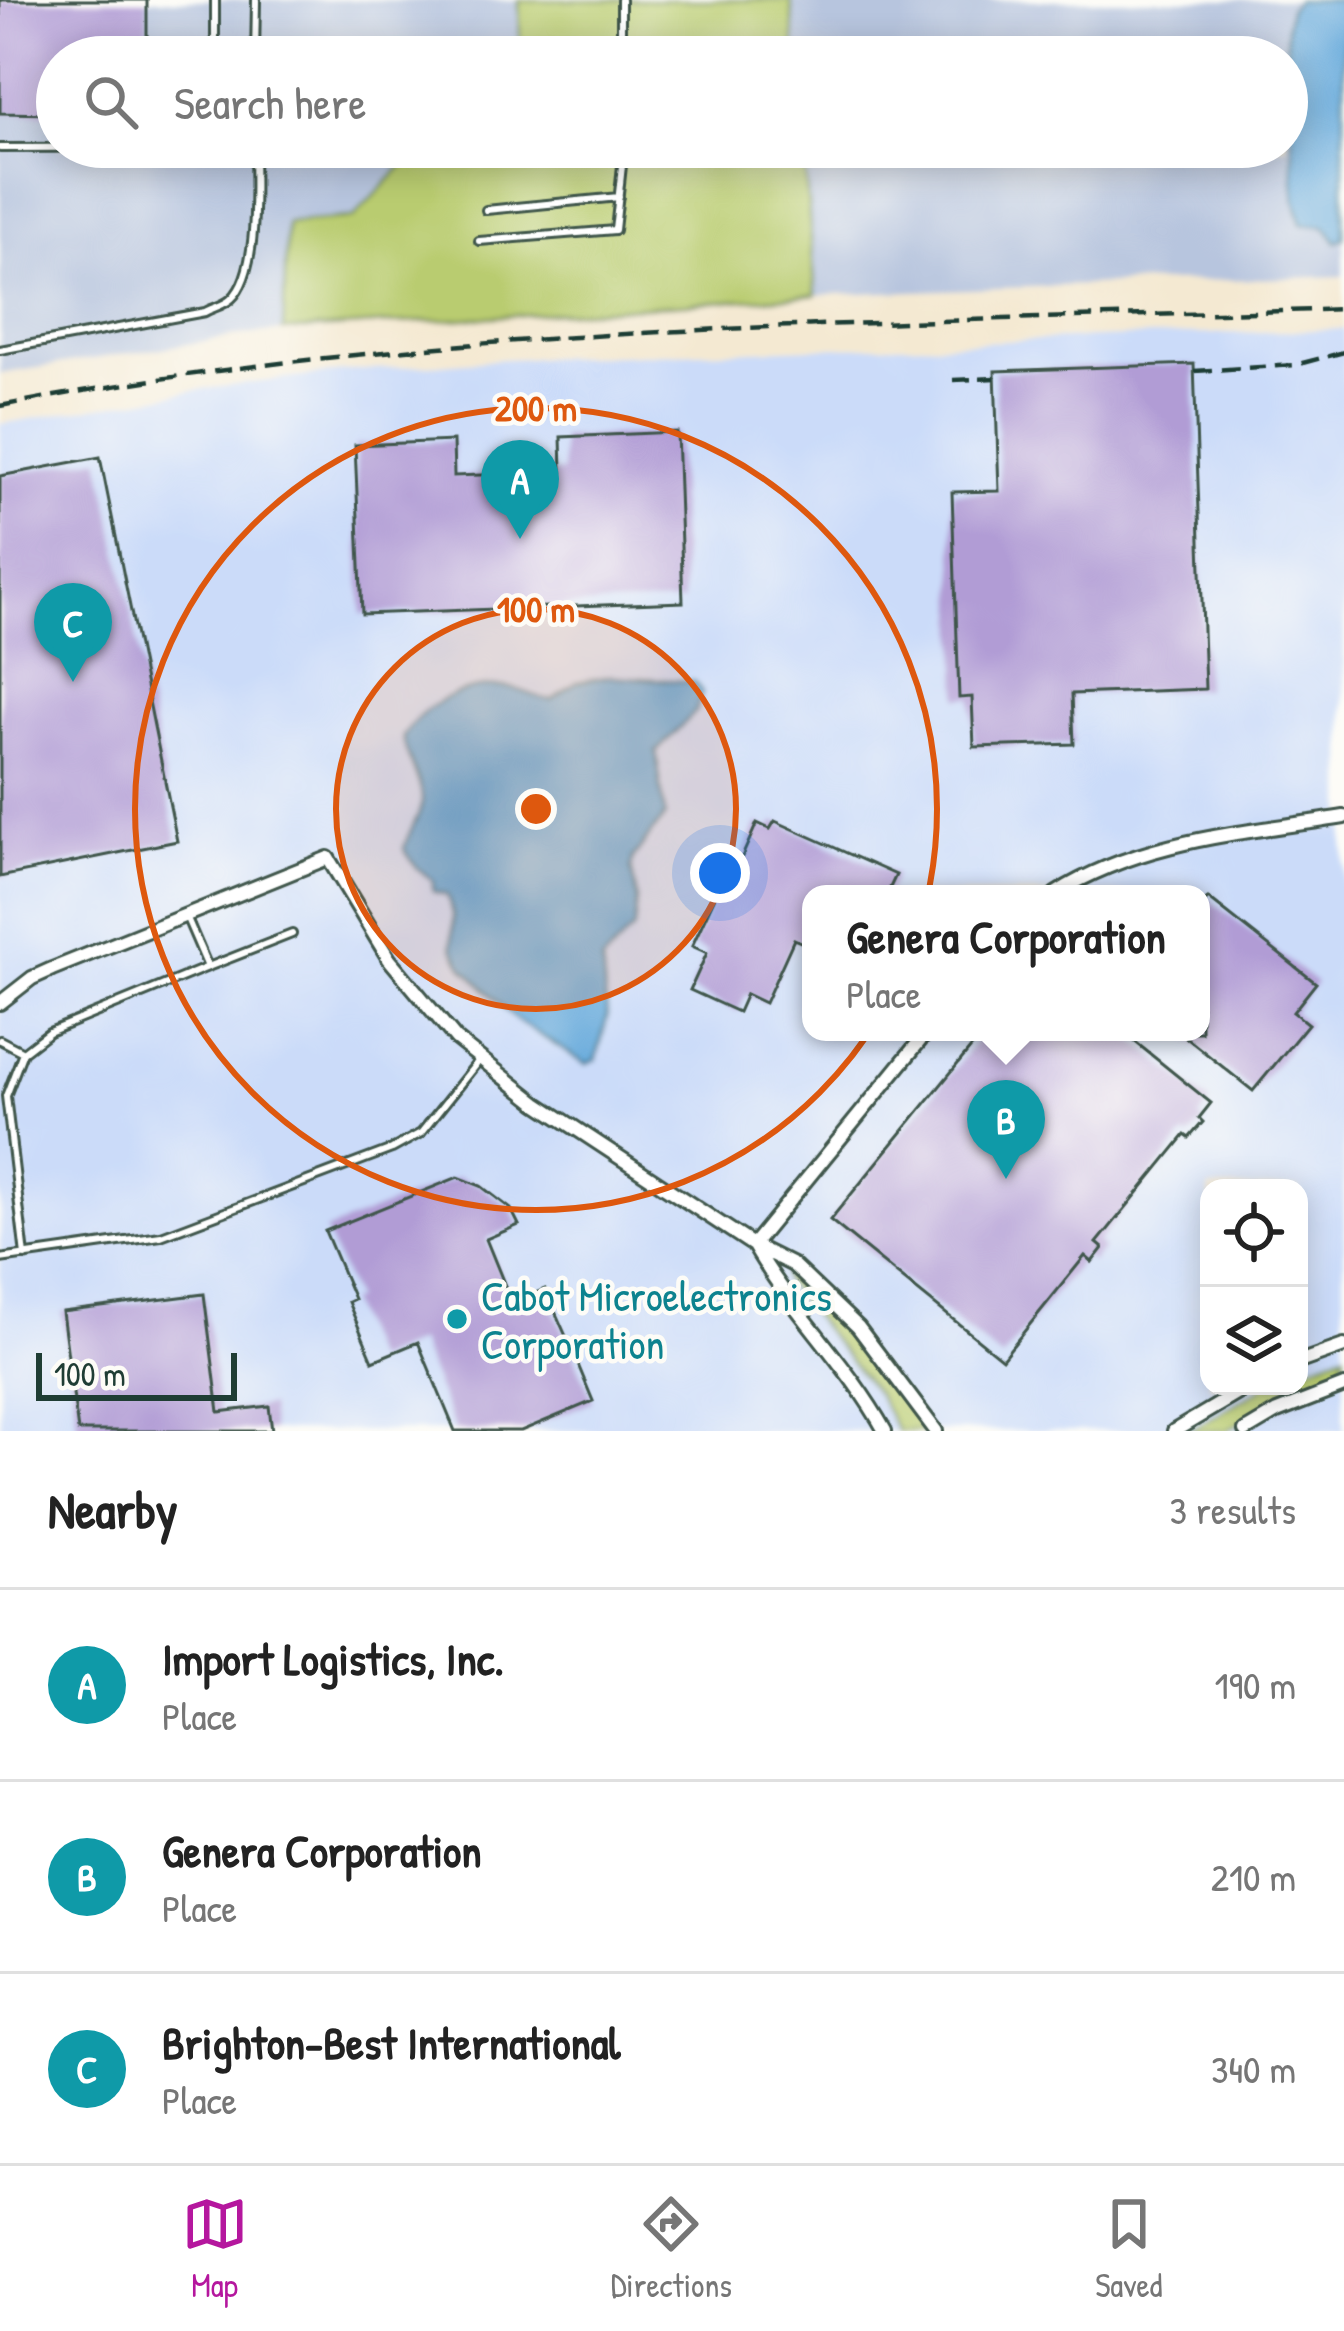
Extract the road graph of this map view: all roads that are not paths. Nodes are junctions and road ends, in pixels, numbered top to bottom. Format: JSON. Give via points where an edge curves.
{"nodes":[{"id":1,"x":214,"y":0,"type":"edge"},
{"id":2,"x":256,"y":0,"type":"edge"},
{"id":3,"x":621,"y":0,"type":"edge"},
{"id":4,"x":215,"y":36,"type":"edge"},
{"id":5,"x":255,"y":36,"type":"edge"},
{"id":6,"x":622,"y":36,"type":"edge"},
{"id":7,"x":0,"y":148,"type":"edge"},
{"id":8,"x":36,"y":148,"type":"edge"},
{"id":9,"x":254,"y":168,"type":"edge"},
{"id":10,"x":622,"y":168,"type":"edge"},
{"id":11,"x":619,"y":197,"type":"junction"},
{"id":12,"x":486,"y":210,"type":"dead end"},
{"id":13,"x":479,"y":241,"type":"dead end"},
{"id":14,"x":0,"y":350,"type":"edge"},
{"id":15,"x":1344,"y":817,"type":"edge"},
{"id":16,"x":1071,"y":885,"type":"edge"},
{"id":17,"x":186,"y":915,"type":"junction"},
{"id":18,"x":292,"y":934,"type":"dead end"},
{"id":19,"x":208,"y":967,"type":"junction"},
{"id":20,"x":0,"y":1003,"type":"edge"},
{"id":21,"x":0,"y":1040,"type":"edge"},
{"id":22,"x":920,"y":1041,"type":"edge"},
{"id":23,"x":22,"y":1052,"type":"junction"},
{"id":24,"x":480,"y":1059,"type":"junction"},
{"id":25,"x":753,"y":1245,"type":"junction"},
{"id":26,"x":25,"y":1256,"type":"junction"},
{"id":27,"x":0,"y":1259,"type":"edge"},
{"id":28,"x":1344,"y":1346,"type":"edge"},
{"id":29,"x":1308,"y":1359,"type":"edge"},
{"id":30,"x":1344,"y":1386,"type":"edge"},
{"id":31,"x":1235,"y":1395,"type":"edge"},
{"id":32,"x":885,"y":1431,"type":"edge"},
{"id":33,"x":936,"y":1431,"type":"edge"},
{"id":34,"x":1174,"y":1431,"type":"edge"},
{"id":35,"x":1245,"y":1431,"type":"edge"}],
"edges":[{"from":1,"to":4,"type":"lane"},
{"from":2,"to":5,"type":"lane"},
{"from":3,"to":6,"type":"lane"},
{"from":7,"to":8,"type":"lane"},
{"from":9,"to":14,"type":"lane","via":[[246,275],[232,298],[205,312]]},
{"from":10,"to":11,"type":"lane"},
{"from":11,"to":12,"type":"lane"},
{"from":11,"to":13,"type":"lane","via":[[615,230]]},
{"from":15,"to":16,"type":"street","via":[[1156,848]]},
{"from":17,"to":19,"type":"lane"},
{"from":17,"to":20,"type":"street","via":[[32,978]]},
{"from":17,"to":24,"type":"street","via":[[328,858],[389,958]]},
{"from":18,"to":19,"type":"lane"},
{"from":19,"to":23,"type":"lane","via":[[50,1032]]},
{"from":21,"to":23,"type":"lane"},
{"from":22,"to":25,"type":"street"},
{"from":23,"to":26,"type":"lane","via":[[6,1096]]},
{"from":24,"to":25,"type":"street"},
{"from":24,"to":26,"type":"lane","via":[[421,1133],[392,1149],[161,1236]]},
{"from":25,"to":32,"type":"street"},
{"from":25,"to":33,"type":"street","via":[[793,1265],[827,1296]]},
{"from":26,"to":27,"type":"lane"},
{"from":28,"to":29,"type":"street"},
{"from":30,"to":35,"type":"street"},
{"from":31,"to":34,"type":"street"}]}
